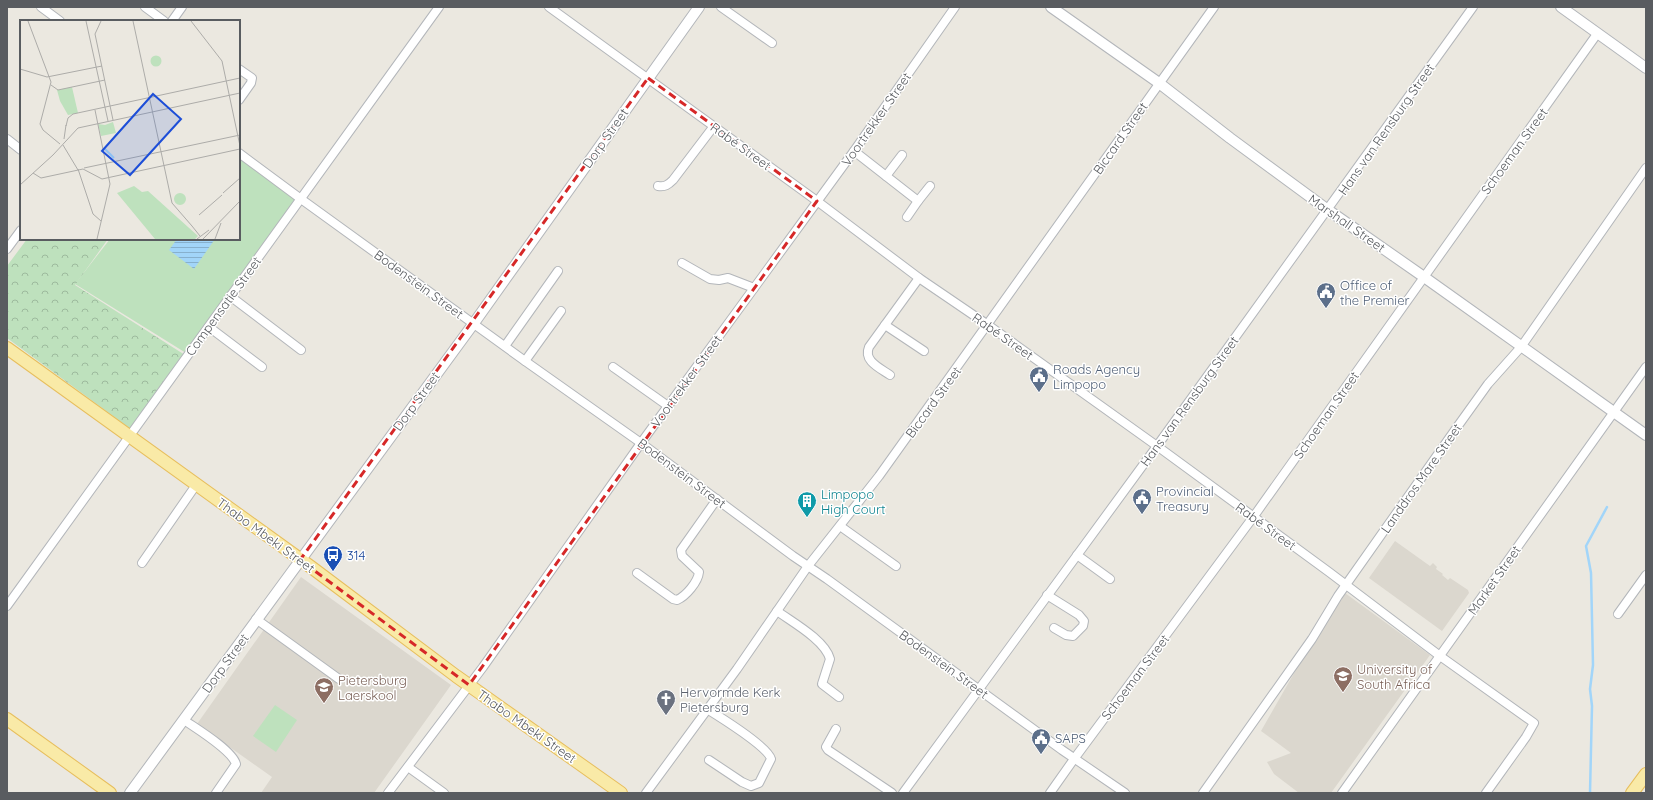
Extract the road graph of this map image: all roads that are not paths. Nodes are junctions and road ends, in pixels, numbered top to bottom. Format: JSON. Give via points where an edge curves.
{"nodes":[{"id":1,"x":41,"y":7,"type":"edge"},
{"id":2,"x":145,"y":7,"type":"edge"},
{"id":3,"x":182,"y":7,"type":"edge"},
{"id":4,"x":439,"y":7,"type":"edge"},
{"id":5,"x":549,"y":7,"type":"edge"},
{"id":6,"x":699,"y":7,"type":"edge"},
{"id":7,"x":721,"y":7,"type":"edge"},
{"id":8,"x":955,"y":7,"type":"edge"},
{"id":9,"x":1051,"y":7,"type":"edge"},
{"id":10,"x":1214,"y":7,"type":"edge"},
{"id":11,"x":1473,"y":7,"type":"edge"},
{"id":12,"x":1561,"y":7,"type":"edge"},
{"id":13,"x":58,"y":20,"type":"edge"},
{"id":14,"x":163,"y":20,"type":"edge"},
{"id":15,"x":173,"y":20,"type":"edge"},
{"id":16,"x":1597,"y":34,"type":"junction"},
{"id":17,"x":772,"y":43,"type":"dead end"},
{"id":18,"x":1646,"y":68,"type":"edge"},
{"id":19,"x":240,"y":70,"type":"edge"},
{"id":20,"x":648,"y":78,"type":"junction"},
{"id":21,"x":1159,"y":82,"type":"junction"},
{"id":22,"x":240,"y":99,"type":"edge"},
{"id":23,"x":714,"y":126,"type":"junction"},
{"id":24,"x":7,"y":139,"type":"edge"},
{"id":25,"x":20,"y":149,"type":"edge"},
{"id":26,"x":854,"y":151,"type":"junction"},
{"id":27,"x":240,"y":154,"type":"edge"},
{"id":28,"x":902,"y":155,"type":"dead end"},
{"id":29,"x":1646,"y":168,"type":"edge"},
{"id":30,"x":886,"y":176,"type":"junction"},
{"id":31,"x":658,"y":186,"type":"dead end"},
{"id":32,"x":930,"y":186,"type":"dead end"},
{"id":33,"x":300,"y":199,"type":"junction"},
{"id":34,"x":817,"y":201,"type":"junction"},
{"id":35,"x":918,"y":201,"type":"junction"},
{"id":36,"x":1328,"y":210,"type":"junction"},
{"id":37,"x":907,"y":217,"type":"dead end"},
{"id":38,"x":20,"y":231,"type":"edge"},
{"id":39,"x":7,"y":249,"type":"edge"},
{"id":40,"x":682,"y":263,"type":"dead end"},
{"id":41,"x":558,"y":271,"type":"dead end"},
{"id":42,"x":1424,"y":277,"type":"junction"},
{"id":43,"x":919,"y":278,"type":"junction"},
{"id":44,"x":754,"y":288,"type":"junction"},
{"id":45,"x":230,"y":296,"type":"junction"},
{"id":46,"x":561,"y":311,"type":"dead end"},
{"id":47,"x":474,"y":322,"type":"junction"},
{"id":48,"x":885,"y":325,"type":"junction"},
{"id":49,"x":988,"y":325,"type":"junction"},
{"id":50,"x":209,"y":327,"type":"junction"},
{"id":51,"x":505,"y":346,"type":"junction"},
{"id":52,"x":1521,"y":347,"type":"junction"},
{"id":53,"x":7,"y":348,"type":"edge"},
{"id":54,"x":302,"y":350,"type":"dead end"},
{"id":55,"x":924,"y":351,"type":"dead end"},
{"id":56,"x":525,"y":361,"type":"junction"},
{"id":57,"x":262,"y":367,"type":"dead end"},
{"id":58,"x":613,"y":367,"type":"dead end"},
{"id":59,"x":1646,"y":367,"type":"edge"},
{"id":60,"x":890,"y":374,"type":"dead end"},
{"id":61,"x":668,"y":406,"type":"junction"},
{"id":62,"x":1614,"y":412,"type":"junction"},
{"id":63,"x":1646,"y":435,"type":"edge"},
{"id":64,"x":129,"y":436,"type":"junction"},
{"id":65,"x":641,"y":443,"type":"junction"},
{"id":66,"x":1158,"y":446,"type":"junction"},
{"id":67,"x":196,"y":484,"type":"junction"},
{"id":68,"x":717,"y":499,"type":"junction"},
{"id":69,"x":1254,"y":516,"type":"junction"},
{"id":70,"x":840,"y":526,"type":"junction"},
{"id":71,"x":1077,"y":555,"type":"junction"},
{"id":72,"x":300,"y":560,"type":"junction"},
{"id":73,"x":142,"y":563,"type":"dead end"},
{"id":74,"x":808,"y":566,"type":"junction"},
{"id":75,"x":896,"y":566,"type":"dead end"},
{"id":76,"x":637,"y":574,"type":"dead end"},
{"id":77,"x":1646,"y":575,"type":"edge"},
{"id":78,"x":1110,"y":579,"type":"dead end"},
{"id":79,"x":1346,"y":585,"type":"junction"},
{"id":80,"x":1047,"y":595,"type":"junction"},
{"id":81,"x":7,"y":606,"type":"edge"},
{"id":82,"x":777,"y":611,"type":"junction"},
{"id":83,"x":1618,"y":614,"type":"dead end"},
{"id":84,"x":256,"y":619,"type":"junction"},
{"id":85,"x":1054,"y":628,"type":"dead end"},
{"id":86,"x":1440,"y":656,"type":"junction"},
{"id":87,"x":338,"y":680,"type":"dead end"},
{"id":88,"x":469,"y":685,"type":"junction"},
{"id":89,"x":979,"y":689,"type":"junction"},
{"id":90,"x":839,"y":697,"type":"dead end"},
{"id":91,"x":707,"y":709,"type":"junction"},
{"id":92,"x":7,"y":719,"type":"edge"},
{"id":93,"x":184,"y":720,"type":"junction"},
{"id":94,"x":836,"y":729,"type":"dead end"},
{"id":95,"x":1074,"y":759,"type":"junction"},
{"id":96,"x":709,"y":760,"type":"dead end"},
{"id":97,"x":408,"y":767,"type":"junction"},
{"id":98,"x":1646,"y":774,"type":"edge"},
{"id":99,"x":1634,"y":792,"type":"edge"},
{"id":100,"x":110,"y":793,"type":"edge"},
{"id":101,"x":130,"y":793,"type":"edge"},
{"id":102,"x":216,"y":793,"type":"edge"},
{"id":103,"x":388,"y":793,"type":"edge"},
{"id":104,"x":444,"y":793,"type":"edge"},
{"id":105,"x":621,"y":793,"type":"edge"},
{"id":106,"x":646,"y":793,"type":"edge"},
{"id":107,"x":892,"y":793,"type":"edge"},
{"id":108,"x":903,"y":793,"type":"edge"},
{"id":109,"x":1050,"y":793,"type":"edge"},
{"id":110,"x":1125,"y":793,"type":"edge"},
{"id":111,"x":1203,"y":793,"type":"edge"},
{"id":112,"x":1342,"y":793,"type":"edge"},
{"id":113,"x":1486,"y":793,"type":"edge"}],
"edges":[{"from":1,"to":13,"type":"street"},
{"from":2,"to":14,"type":"street"},
{"from":3,"to":15,"type":"street"},
{"from":4,"to":33,"type":"street","name":"Compensatie Street"},
{"from":5,"to":20,"type":"street","name":"Rabé Street"},
{"from":6,"to":20,"type":"street","name":"Dorp Street"},
{"from":7,"to":17,"type":"street"},
{"from":8,"to":26,"type":"street","name":"Voortrekker Street"},
{"from":9,"to":21,"type":"street","name":"Marshall Street"},
{"from":10,"to":21,"type":"street","name":"Biccard Street"},
{"from":11,"to":36,"type":"street","name":"Hans van Rensburg Street"},
{"from":12,"to":16,"type":"street"},
{"from":16,"to":18,"type":"street"},
{"from":16,"to":42,"type":"street","name":"Schoeman Street"},
{"from":19,"to":22,"type":"street","via":[[252,78]]},
{"from":20,"to":23,"type":"street","name":"Rabé Street"},
{"from":20,"to":47,"type":"street","name":"Dorp Street"},
{"from":21,"to":36,"type":"street","name":"Marshall Street"},
{"from":21,"to":49,"type":"street","name":"Biccard Street"},
{"from":23,"to":31,"type":"street","via":[[674,180],[663,187]]},
{"from":23,"to":34,"type":"street","name":"Rabé Street"},
{"from":24,"to":25,"type":"street"},
{"from":26,"to":30,"type":"street"},
{"from":26,"to":34,"type":"street","name":"Voortrekker Street"},
{"from":27,"to":33,"type":"street","name":"Bodenstein Street"},
{"from":28,"to":30,"type":"street"},
{"from":29,"to":52,"type":"street","name":"Landdros Mare Street"},
{"from":30,"to":35,"type":"street"},
{"from":32,"to":35,"type":"street"},
{"from":33,"to":45,"type":"street","name":"Compensatie Street"},
{"from":33,"to":47,"type":"street","name":"Bodenstein Street"},
{"from":34,"to":43,"type":"street","name":"Rabé Street"},
{"from":34,"to":44,"type":"street","name":"Voortrekker Street"},
{"from":35,"to":37,"type":"street"},
{"from":36,"to":42,"type":"street","name":"Marshall Street"},
{"from":36,"to":66,"type":"street","name":"Hans van Rensburg Street"},
{"from":38,"to":39,"type":"street"},
{"from":40,"to":44,"type":"street","via":[[710,279],[728,278]]},
{"from":41,"to":51,"type":"street"},
{"from":42,"to":52,"type":"street","name":"Marshall Street"},
{"from":42,"to":69,"type":"street","name":"Schoeman Street"},
{"from":43,"to":48,"type":"street"},
{"from":43,"to":49,"type":"street","name":"Rabé Street"},
{"from":44,"to":61,"type":"street","name":"Voortrekker Street"},
{"from":45,"to":50,"type":"street","name":"Compensatie Street"},
{"from":45,"to":54,"type":"street"},
{"from":46,"to":56,"type":"street"},
{"from":47,"to":51,"type":"street","name":"Bodenstein Street"},
{"from":47,"to":72,"type":"street","name":"Dorp Street"},
{"from":48,"to":55,"type":"street"},
{"from":48,"to":60,"type":"street","via":[[867,352],[874,363]]},
{"from":49,"to":66,"type":"street","name":"Rabé Street"},
{"from":49,"to":70,"type":"street","name":"Biccard Street"},
{"from":50,"to":57,"type":"street"},
{"from":50,"to":64,"type":"street","name":"Compensatie Street"},
{"from":51,"to":56,"type":"street","name":"Bodenstein Street"},
{"from":52,"to":62,"type":"street","name":"Marshall Street"},
{"from":52,"to":79,"type":"street","name":"Landdros Mare Street","via":[[1488,384]]},
{"from":53,"to":64,"type":"main road","name":"Thabo Mbeki Street"},
{"from":56,"to":65,"type":"street","name":"Bodenstein Street"},
{"from":58,"to":61,"type":"street"},
{"from":59,"to":62,"type":"street","name":"Market Street"},
{"from":61,"to":65,"type":"street","name":"Voortrekker Street"},
{"from":62,"to":63,"type":"street","name":"Marshall Street"},
{"from":62,"to":86,"type":"street","name":"Market Street"},
{"from":64,"to":67,"type":"main road","name":"Thabo Mbeki Street"},
{"from":64,"to":81,"type":"street","name":"Compensatie Street"},
{"from":65,"to":68,"type":"street","name":"Bodenstein Street"},
{"from":65,"to":88,"type":"street","name":"Voortrekker Street"},
{"from":66,"to":69,"type":"street","name":"Rabé Street"},
{"from":66,"to":71,"type":"street","name":"Hans van Rensburg Street"},
{"from":67,"to":72,"type":"main road","name":"Thabo Mbeki Street"},
{"from":67,"to":73,"type":"street"},
{"from":68,"to":74,"type":"street","name":"Bodenstein Street"},
{"from":68,"to":76,"type":"street","via":[[681,550],[682,556],[699,572],[693,585],[681,598],[673,599]]},
{"from":69,"to":79,"type":"street","name":"Rabé Street"},
{"from":69,"to":95,"type":"street","name":"Schoeman Street"},
{"from":70,"to":74,"type":"street","name":"Biccard Street"},
{"from":70,"to":75,"type":"street"},
{"from":71,"to":78,"type":"street"},
{"from":71,"to":80,"type":"street","name":"Hans van Rensburg Street"},
{"from":72,"to":84,"type":"street","name":"Dorp Street"},
{"from":72,"to":88,"type":"main road","name":"Thabo Mbeki Street"},
{"from":74,"to":82,"type":"street","name":"Biccard Street"},
{"from":74,"to":89,"type":"street","name":"Bodenstein Street"},
{"from":77,"to":83,"type":"street"},
{"from":79,"to":86,"type":"street","name":"Rabé Street"},
{"from":79,"to":111,"type":"street","name":"Landdros Mare Street","via":[[1312,639]]},
{"from":80,"to":85,"type":"street","via":[[1080,615],[1084,621],[1081,630],[1073,636]]},
{"from":80,"to":89,"type":"street","name":"Hans van Rensburg Street"},
{"from":82,"to":90,"type":"street","via":[[826,650],[830,659],[822,684]]},
{"from":82,"to":91,"type":"street","name":"Biccard Street"},
{"from":84,"to":87,"type":"street"},
{"from":84,"to":93,"type":"street","name":"Dorp Street"},
{"from":86,"to":112,"type":"street","name":"Market Street"},
{"from":86,"to":113,"type":"street","name":"Rabé Street","via":[[1534,723]]},
{"from":88,"to":97,"type":"street","name":"Voortrekker Street"},
{"from":88,"to":105,"type":"main road","name":"Thabo Mbeki Street"},
{"from":89,"to":95,"type":"street","name":"Bodenstein Street"},
{"from":89,"to":108,"type":"street","name":"Hans van Rensburg Street"},
{"from":91,"to":96,"type":"street","via":[[762,747],[771,758],[759,783],[751,786]]},
{"from":91,"to":106,"type":"street","name":"Biccard Street"},
{"from":92,"to":100,"type":"main road"},
{"from":93,"to":101,"type":"street","name":"Dorp Street"},
{"from":93,"to":102,"type":"street","via":[[234,759],[236,764]]},
{"from":94,"to":107,"type":"street","via":[[826,746],[828,750]]},
{"from":95,"to":109,"type":"street","name":"Schoeman Street"},
{"from":95,"to":110,"type":"street","name":"Bodenstein Street"},
{"from":97,"to":103,"type":"street","name":"Voortrekker Street"},
{"from":97,"to":104,"type":"street"},
{"from":98,"to":99,"type":"main road"}]}
